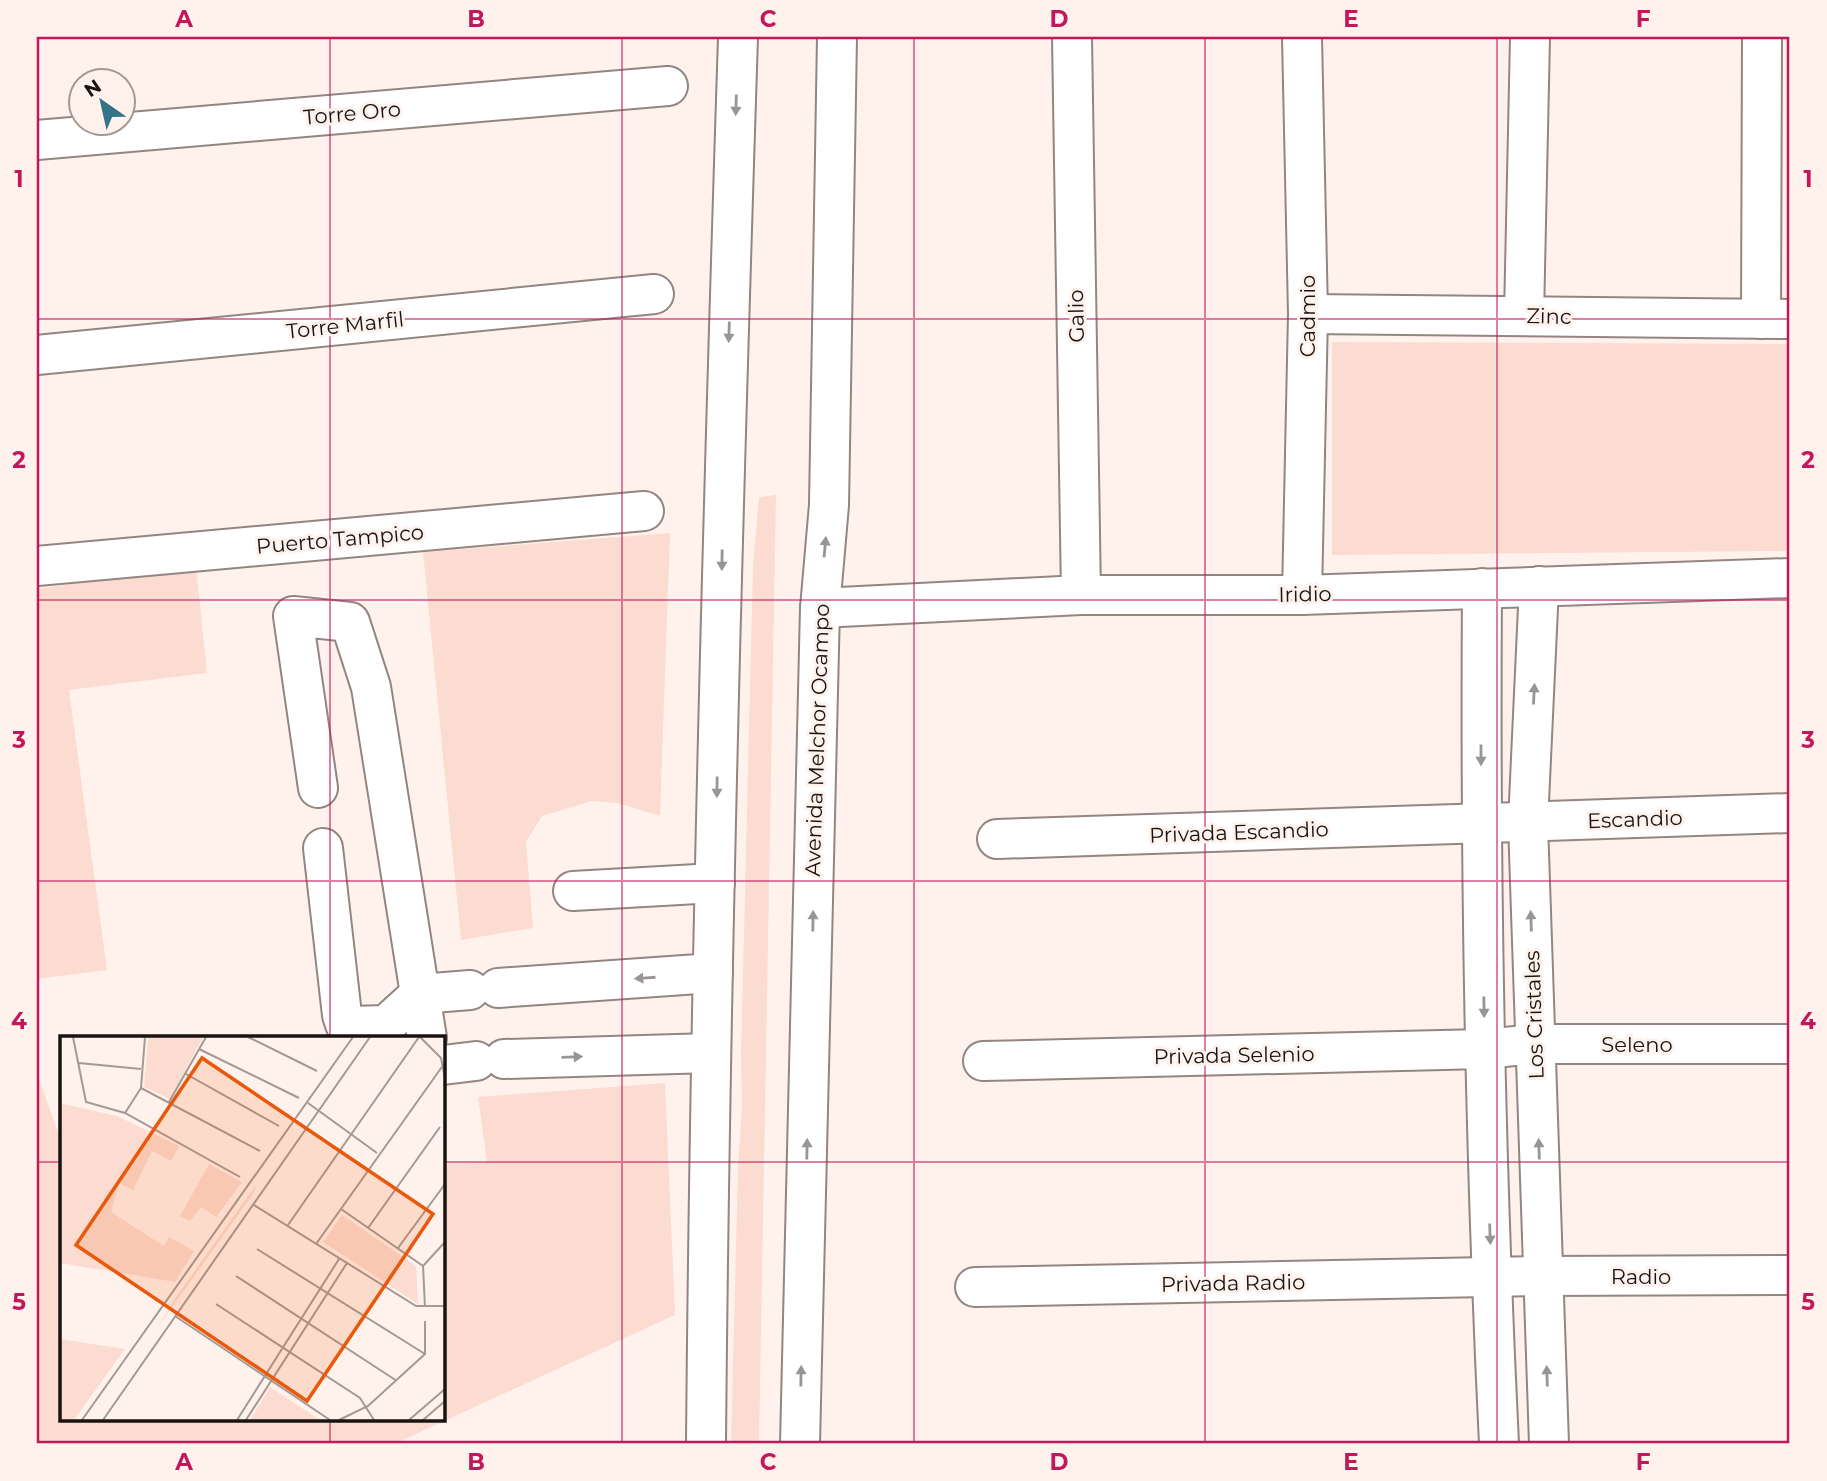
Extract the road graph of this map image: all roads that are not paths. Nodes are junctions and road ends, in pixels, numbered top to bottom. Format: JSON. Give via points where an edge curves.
{"nodes":[{"id":1,"x":738,"y":37,"type":"edge"},
{"id":2,"x":837,"y":37,"type":"edge"},
{"id":3,"x":1072,"y":37,"type":"edge"},
{"id":4,"x":1303,"y":37,"type":"edge"},
{"id":5,"x":1530,"y":37,"type":"edge"},
{"id":6,"x":1762,"y":37,"type":"edge"},
{"id":7,"x":668,"y":86,"type":"dead end"},
{"id":8,"x":37,"y":141,"type":"edge"},
{"id":9,"x":654,"y":295,"type":"dead end"},
{"id":10,"x":1308,"y":314,"type":"junction"},
{"id":11,"x":1524,"y":316,"type":"junction"},
{"id":12,"x":1776,"y":319,"type":"edge"},
{"id":13,"x":37,"y":355,"type":"edge"},
{"id":14,"x":644,"y":511,"type":"dead end"},
{"id":15,"x":37,"y":566,"type":"edge"},
{"id":16,"x":1790,"y":578,"type":"edge"},
{"id":17,"x":1539,"y":586,"type":"junction"},
{"id":18,"x":1482,"y":588,"type":"junction"},
{"id":19,"x":1081,"y":595,"type":"junction"},
{"id":20,"x":1302,"y":595,"type":"junction"},
{"id":21,"x":820,"y":608,"type":"junction"},
{"id":22,"x":318,"y":789,"type":"dead end"},
{"id":23,"x":1790,"y":813,"type":"edge"},
{"id":24,"x":1528,"y":823,"type":"junction"},
{"id":25,"x":1480,"y":825,"type":"junction"},
{"id":26,"x":997,"y":839,"type":"dead end"},
{"id":27,"x":323,"y":848,"type":"dead end"},
{"id":28,"x":715,"y":884,"type":"junction"},
{"id":29,"x":573,"y":891,"type":"dead end"},
{"id":30,"x":713,"y":973,"type":"junction"},
{"id":31,"x":420,"y":994,"type":"junction"},
{"id":32,"x":393,"y":1032,"type":"edge"},
{"id":33,"x":427,"y":1036,"type":"edge"},
{"id":34,"x":1534,"y":1044,"type":"junction"},
{"id":35,"x":1790,"y":1044,"type":"edge"},
{"id":36,"x":1484,"y":1049,"type":"junction"},
{"id":37,"x":711,"y":1053,"type":"junction"},
{"id":38,"x":983,"y":1061,"type":"dead end"},
{"id":39,"x":474,"y":1062,"type":"edge"},
{"id":40,"x":1790,"y":1275,"type":"edge"},
{"id":41,"x":1544,"y":1276,"type":"junction"},
{"id":42,"x":1491,"y":1279,"type":"junction"},
{"id":43,"x":975,"y":1287,"type":"dead end"},
{"id":44,"x":706,"y":1444,"type":"edge"},
{"id":45,"x":800,"y":1444,"type":"edge"},
{"id":46,"x":1499,"y":1444,"type":"edge"},
{"id":47,"x":1549,"y":1444,"type":"edge"}],
"edges":[{"from":1,"to":28,"type":"street","one_way":true},
{"from":21,"to":2,"type":"street","name":"Avenida Melchor Ocampo","one_way":true,"via":[[829,505]]},
{"from":3,"to":19,"type":"street","name":"Galio"},
{"from":4,"to":10,"type":"street","name":"Cadmio"},
{"from":5,"to":11,"type":"street"},
{"from":6,"to":12,"type":"street"},
{"from":7,"to":8,"type":"street","name":"Torre Oro"},
{"from":9,"to":13,"type":"street","name":"Torre Marfil"},
{"from":10,"to":11,"type":"street","name":"Zinc"},
{"from":10,"to":20,"type":"street","name":"Cadmio"},
{"from":11,"to":12,"type":"street","name":"Zinc"},
{"from":14,"to":15,"type":"street","name":"Puerto Tampico"},
{"from":16,"to":17,"type":"street","name":"Iridio"},
{"from":17,"to":18,"type":"street","name":"Iridio"},
{"from":24,"to":17,"type":"street","name":"Los Cristales","one_way":true},
{"from":18,"to":20,"type":"street","name":"Iridio"},
{"from":18,"to":25,"type":"street","one_way":true},
{"from":19,"to":20,"type":"street","name":"Iridio"},
{"from":19,"to":21,"type":"street","name":"Iridio"},
{"from":45,"to":21,"type":"street","name":"Avenida Melchor Ocampo","one_way":true},
{"from":22,"to":31,"type":"street","via":[[293,616],[350,622],[371,687]]},
{"from":23,"to":24,"type":"street","name":"Escandio"},
{"from":24,"to":25,"type":"street","name":"Escandio"},
{"from":34,"to":24,"type":"street","name":"Los Cristales","one_way":true},
{"from":25,"to":26,"type":"street","name":"Privada Escandio"},
{"from":25,"to":36,"type":"street","one_way":true},
{"from":27,"to":32,"type":"street","via":[[345,1024]]},
{"from":28,"to":29,"type":"street"},
{"from":28,"to":30,"type":"street"},
{"from":30,"to":31,"type":"street","one_way":true},
{"from":30,"to":37,"type":"street"},
{"from":31,"to":32,"type":"street"},
{"from":31,"to":33,"type":"street"},
{"from":34,"to":35,"type":"street","name":"Seleno"},
{"from":34,"to":36,"type":"street","name":"Seleno"},
{"from":41,"to":34,"type":"street","name":"Los Cristales","one_way":true},
{"from":36,"to":38,"type":"street","name":"Privada Selenio"},
{"from":36,"to":42,"type":"street","one_way":true},
{"from":39,"to":37,"type":"street","one_way":true},
{"from":37,"to":44,"type":"street"},
{"from":40,"to":41,"type":"street","name":"Radio"},
{"from":41,"to":42,"type":"street","name":"Radio"},
{"from":47,"to":41,"type":"street","name":"Los Cristales","one_way":true},
{"from":42,"to":43,"type":"street","name":"Privada Radio"},
{"from":42,"to":46,"type":"street"}]}
